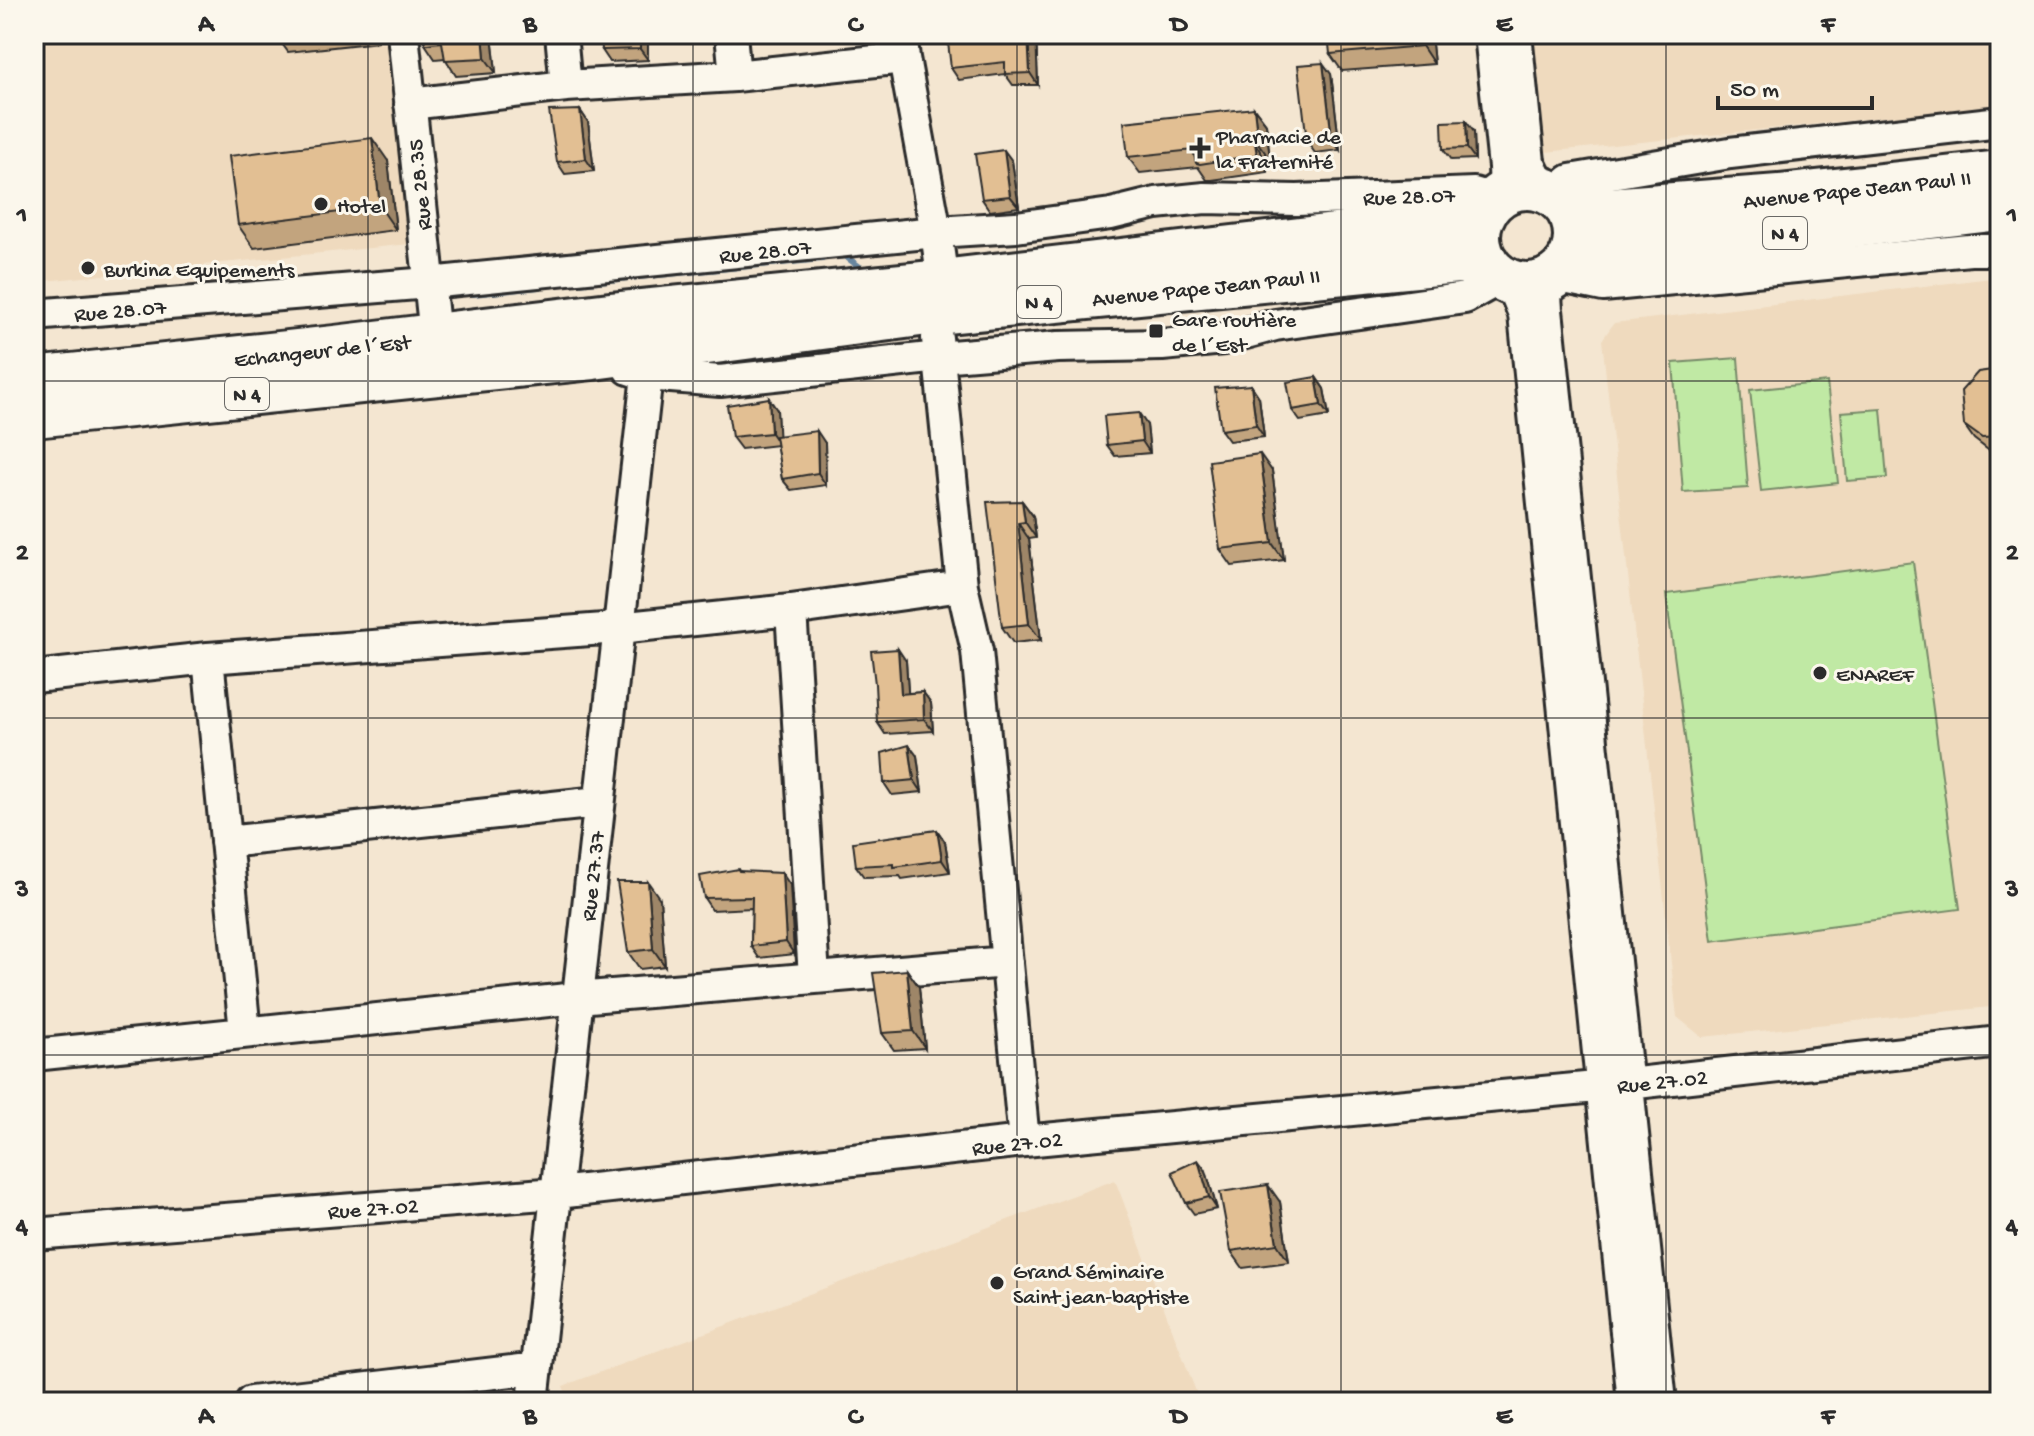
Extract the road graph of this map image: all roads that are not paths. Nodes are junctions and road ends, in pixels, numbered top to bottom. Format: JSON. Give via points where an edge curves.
{"nodes":[{"id":1,"x":403,"y":34,"type":"edge"},
{"id":2,"x":561,"y":34,"type":"edge"},
{"id":3,"x":731,"y":34,"type":"edge"},
{"id":4,"x":1490,"y":34,"type":"edge"},
{"id":5,"x":1516,"y":34,"type":"edge"},
{"id":6,"x":903,"y":46,"type":"edge"},
{"id":7,"x":735,"y":76,"type":"junction"},
{"id":8,"x":566,"y":86,"type":"junction"},
{"id":9,"x":410,"y":104,"type":"junction"},
{"id":10,"x":2000,"y":122,"type":"edge"},
{"id":11,"x":2000,"y":173,"type":"edge"},
{"id":12,"x":1524,"y":201,"type":"junction"},
{"id":13,"x":2000,"y":208,"type":"edge"},
{"id":14,"x":936,"y":232,"type":"junction"},
{"id":15,"x":2000,"y":250,"type":"edge"},
{"id":16,"x":1528,"y":273,"type":"junction"},
{"id":17,"x":429,"y":283,"type":"junction"},
{"id":18,"x":939,"y":297,"type":"junction"},
{"id":19,"x":34,"y":315,"type":"edge"},
{"id":20,"x":610,"y":315,"type":"joint"},
{"id":21,"x":435,"y":336,"type":"junction"},
{"id":22,"x":335,"y":348,"type":"junction"},
{"id":23,"x":593,"y":357,"type":"joint"},
{"id":24,"x":939,"y":357,"type":"junction"},
{"id":25,"x":34,"y":358,"type":"edge"},
{"id":26,"x":645,"y":363,"type":"junction"},
{"id":27,"x":34,"y":380,"type":"edge"},
{"id":28,"x":378,"y":380,"type":"junction"},
{"id":29,"x":34,"y":415,"type":"edge"},
{"id":30,"x":34,"y":437,"type":"edge"},
{"id":31,"x":962,"y":586,"type":"junction"},
{"id":32,"x":791,"y":610,"type":"junction"},
{"id":33,"x":618,"y":628,"type":"junction"},
{"id":34,"x":208,"y":658,"type":"junction"},
{"id":35,"x":34,"y":677,"type":"edge"},
{"id":36,"x":599,"y":802,"type":"junction"},
{"id":37,"x":226,"y":842,"type":"junction"},
{"id":38,"x":1007,"y":962,"type":"junction"},
{"id":39,"x":814,"y":977,"type":"junction"},
{"id":40,"x":577,"y":998,"type":"junction"},
{"id":41,"x":245,"y":1032,"type":"junction"},
{"id":42,"x":2000,"y":1042,"type":"edge"},
{"id":43,"x":34,"y":1055,"type":"edge"},
{"id":44,"x":1614,"y":1085,"type":"junction"},
{"id":45,"x":1024,"y":1141,"type":"junction"},
{"id":46,"x":557,"y":1193,"type":"junction"},
{"id":47,"x":34,"y":1234,"type":"edge"},
{"id":48,"x":537,"y":1368,"type":"junction"},
{"id":49,"x":251,"y":1402,"type":"edge"},
{"id":50,"x":533,"y":1402,"type":"edge"},
{"id":51,"x":1633,"y":1402,"type":"edge"},
{"id":52,"x":1661,"y":1402,"type":"edge"}],
"edges":[{"from":1,"to":9,"type":"street","name":"Rue 28.35"},
{"from":2,"to":8,"type":"street"},
{"from":3,"to":7,"type":"street"},
{"from":4,"to":12,"type":"street","via":[[1504,167]]},
{"from":5,"to":12,"type":"street","via":[[1529,162]]},
{"from":6,"to":7,"type":"street"},
{"from":6,"to":14,"type":"street"},
{"from":7,"to":8,"type":"street"},
{"from":8,"to":9,"type":"street"},
{"from":9,"to":17,"type":"street","name":"Rue 28.35"},
{"from":10,"to":12,"type":"street","via":[[1730,153],[1570,180]]},
{"from":11,"to":12,"type":"highway","name":"Avenue Pape Jean Paul II","number":"N 4","via":[[1779,197]]},
{"from":12,"to":14,"type":"street","name":"Rue 28.07","via":[[1474,193],[1205,198],[1016,227]]},
{"from":12,"to":16,"type":"highway","via":[[1478,231],[1478,242]]},
{"from":12,"to":16,"type":"highway","via":[[1575,224],[1576,235]]},
{"from":12,"to":18,"type":"highway","name":"Avenue Pape Jean Paul II","number":"N 4","via":[[1454,222]]},
{"from":13,"to":16,"type":"highway","name":"Avenue Pape Jean Paul II","number":"N 4"},
{"from":14,"to":17,"type":"street","name":"Rue 28.07"},
{"from":14,"to":18,"type":"street"},
{"from":15,"to":16,"type":"street","via":[[1603,286]]},
{"from":16,"to":18,"type":"highway","name":"Avenue Pape Jean Paul II","number":"N 4","via":[[1457,261]]},
{"from":16,"to":24,"type":"street","via":[[1465,298],[1275,325],[1224,339]]},
{"from":16,"to":44,"type":"street","via":[[1524,314]]},
{"from":17,"to":19,"type":"street","name":"Rue 28.07"},
{"from":17,"to":21,"type":"street","name":"Rue 28.35"},
{"from":18,"to":20,"type":"highway","name":"Avenue Pape Jean Paul II","number":"N 4"},
{"from":18,"to":24,"type":"street"},
{"from":18,"to":26,"type":"highway","name":"Avenue Pape Jean Paul II","number":"N 4"},
{"from":20,"to":21,"type":"highway","name":"Echangeur de l´Est","number":"N 4"},
{"from":21,"to":22,"type":"highway","name":"Echangeur de l´Est","number":"N 4"},
{"from":22,"to":25,"type":"highway"},
{"from":22,"to":27,"type":"highway","name":"Echangeur de l´Est","number":"N 4"},
{"from":23,"to":26,"type":"highway","name":"Avenue Pape Jean Paul II","number":"N 4"},
{"from":23,"to":28,"type":"highway","name":"Echangeur de l´Est","number":"N 4"},
{"from":24,"to":26,"type":"street","via":[[720,381]]},
{"from":24,"to":31,"type":"street"},
{"from":26,"to":33,"type":"street","name":"Rue 27.37"},
{"from":28,"to":29,"type":"highway","name":"Echangeur de l´Est","number":"N 4"},
{"from":28,"to":30,"type":"highway"},
{"from":31,"to":32,"type":"street"},
{"from":31,"to":38,"type":"street","via":[[977,651]]},
{"from":32,"to":33,"type":"street"},
{"from":32,"to":39,"type":"street"},
{"from":33,"to":34,"type":"street"},
{"from":33,"to":36,"type":"street","name":"Rue 27.37"},
{"from":34,"to":35,"type":"street"},
{"from":34,"to":37,"type":"street"},
{"from":36,"to":37,"type":"street"},
{"from":36,"to":40,"type":"street","name":"Rue 27.37"},
{"from":37,"to":41,"type":"street"},
{"from":38,"to":39,"type":"street"},
{"from":38,"to":45,"type":"street"},
{"from":39,"to":40,"type":"street"},
{"from":40,"to":41,"type":"street"},
{"from":40,"to":46,"type":"street","name":"Rue 27.37"},
{"from":41,"to":43,"type":"street"},
{"from":42,"to":44,"type":"street","name":"Rue 27.02"},
{"from":44,"to":45,"type":"street","name":"Rue 27.02"},
{"from":44,"to":51,"type":"street"},
{"from":44,"to":52,"type":"street"},
{"from":45,"to":46,"type":"street","name":"Rue 27.02"},
{"from":46,"to":47,"type":"street","name":"Rue 27.02"},
{"from":46,"to":48,"type":"street","name":"Rue 27.37"},
{"from":48,"to":49,"type":"street"},
{"from":48,"to":50,"type":"street","name":"Rue 27.37"}]}
